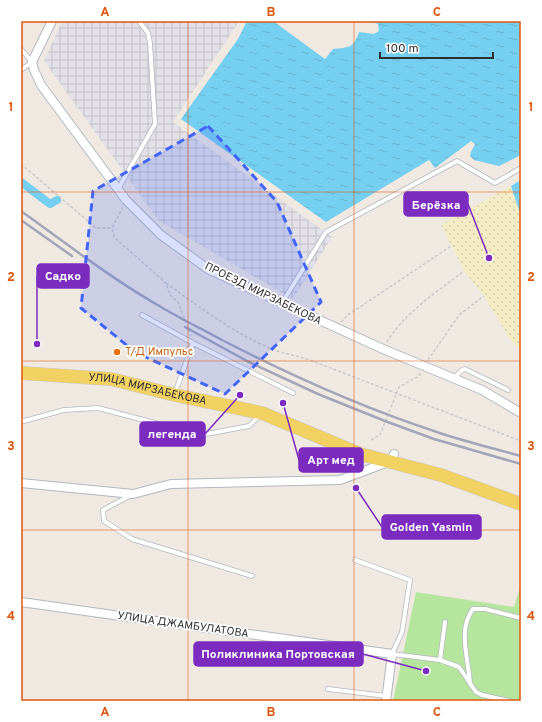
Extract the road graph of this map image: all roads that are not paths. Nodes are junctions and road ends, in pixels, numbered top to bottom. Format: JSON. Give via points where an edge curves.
{"nodes":[{"id":1,"x":52,"y":21,"type":"edge"},
{"id":2,"x":139,"y":21,"type":"edge"},
{"id":3,"x":21,"y":49,"type":"edge"},
{"id":4,"x":32,"y":62,"type":"junction"},
{"id":5,"x":21,"y":70,"type":"edge"},
{"id":6,"x":521,"y":168,"type":"edge"},
{"id":7,"x":118,"y":189,"type":"junction"},
{"id":8,"x":282,"y":303,"type":"junction"},
{"id":9,"x":142,"y":315,"type":"dead end"},
{"id":10,"x":193,"y":343,"type":"junction"},
{"id":11,"x":21,"y":365,"type":"edge"},
{"id":12,"x":21,"y":372,"type":"edge"},
{"id":13,"x":454,"y":378,"type":"junction"},
{"id":14,"x":508,"y":390,"type":"dead end"},
{"id":15,"x":176,"y":391,"type":"junction"},
{"id":16,"x":293,"y":393,"type":"dead end"},
{"id":17,"x":263,"y":413,"type":"junction"},
{"id":18,"x":521,"y":413,"type":"edge"},
{"id":19,"x":21,"y":420,"type":"edge"},
{"id":20,"x":392,"y":458,"type":"junction"},
{"id":21,"x":21,"y":483,"type":"edge"},
{"id":22,"x":133,"y":494,"type":"junction"},
{"id":23,"x":521,"y":494,"type":"edge"},
{"id":24,"x":521,"y":504,"type":"edge"},
{"id":25,"x":355,"y":560,"type":"dead end"},
{"id":26,"x":252,"y":576,"type":"dead end"},
{"id":27,"x":21,"y":602,"type":"edge"},
{"id":28,"x":521,"y":618,"type":"edge"},
{"id":29,"x":445,"y":622,"type":"dead end"},
{"id":30,"x":392,"y":654,"type":"junction"},
{"id":31,"x":440,"y":660,"type":"junction"},
{"id":32,"x":470,"y":684,"type":"junction"},
{"id":33,"x":328,"y":689,"type":"dead end"},
{"id":34,"x":386,"y":698,"type":"edge"},
{"id":35,"x":509,"y":701,"type":"edge"}],
"edges":[{"from":1,"to":4,"type":"street"},
{"from":2,"to":7,"type":"lane","via":[[148,34],[150,43],[155,124]]},
{"from":3,"to":4,"type":"lane"},
{"from":4,"to":5,"type":"lane"},
{"from":4,"to":7,"type":"street","name":"ПРОЕЗД МИРЗАБЕКОВА","via":[[41,85]]},
{"from":6,"to":8,"type":"lane","via":[[495,183],[457,161],[326,232]]},
{"from":7,"to":8,"type":"street","name":"ПРОЕЗД МИРЗАБЕКОВА","via":[[161,235],[208,269]]},
{"from":8,"to":13,"type":"street","name":"ПРОЕЗД МИРЗАБЕКОВА"},
{"from":9,"to":10,"type":"lane"},
{"from":10,"to":15,"type":"lane"},
{"from":10,"to":16,"type":"lane"},
{"from":11,"to":15,"type":"main road","name":"УЛИЦА МИРЗАБЕКОВА","via":[[111,371]]},
{"from":12,"to":15,"type":"main road","name":"УЛИЦА МИРЗАБЕКОВА","via":[[111,379]]},
{"from":13,"to":14,"type":"lane","via":[[465,369]]},
{"from":13,"to":18,"type":"street","name":"ПРОЕЗД МИРЗАБЕКОВА","via":[[482,390]]},
{"from":15,"to":17,"type":"main road","name":"УЛИЦА МИРЗАБЕКОВА"},
{"from":17,"to":19,"type":"lane","via":[[249,426],[201,435],[98,408],[64,410]]},
{"from":17,"to":20,"type":"main road","name":"УЛИЦА МИРЗАБЕКОВА","via":[[360,454]]},
{"from":20,"to":22,"type":"street","via":[[340,480],[171,484]]},
{"from":20,"to":23,"type":"main road","name":"УЛИЦА МИРЗАБЕКОВА","via":[[449,469]]},
{"from":20,"to":24,"type":"main road","name":"УЛИЦА МИРЗАБЕКОВА"},
{"from":21,"to":22,"type":"street"},
{"from":22,"to":26,"type":"lane","via":[[103,510],[104,521],[132,539]]},
{"from":25,"to":30,"type":"lane","via":[[410,580],[402,632]]},
{"from":27,"to":30,"type":"street","name":"УЛИЦА ДЖАМБУЛАТОВА"},
{"from":28,"to":32,"type":"lane","via":[[485,609],[473,609],[468,615],[464,635]]},
{"from":29,"to":31,"type":"lane"},
{"from":30,"to":31,"type":"lane"},
{"from":30,"to":34,"type":"street"},
{"from":31,"to":32,"type":"lane","via":[[459,667]]},
{"from":32,"to":35,"type":"lane","via":[[482,695]]},
{"from":33,"to":34,"type":"lane"}]}
